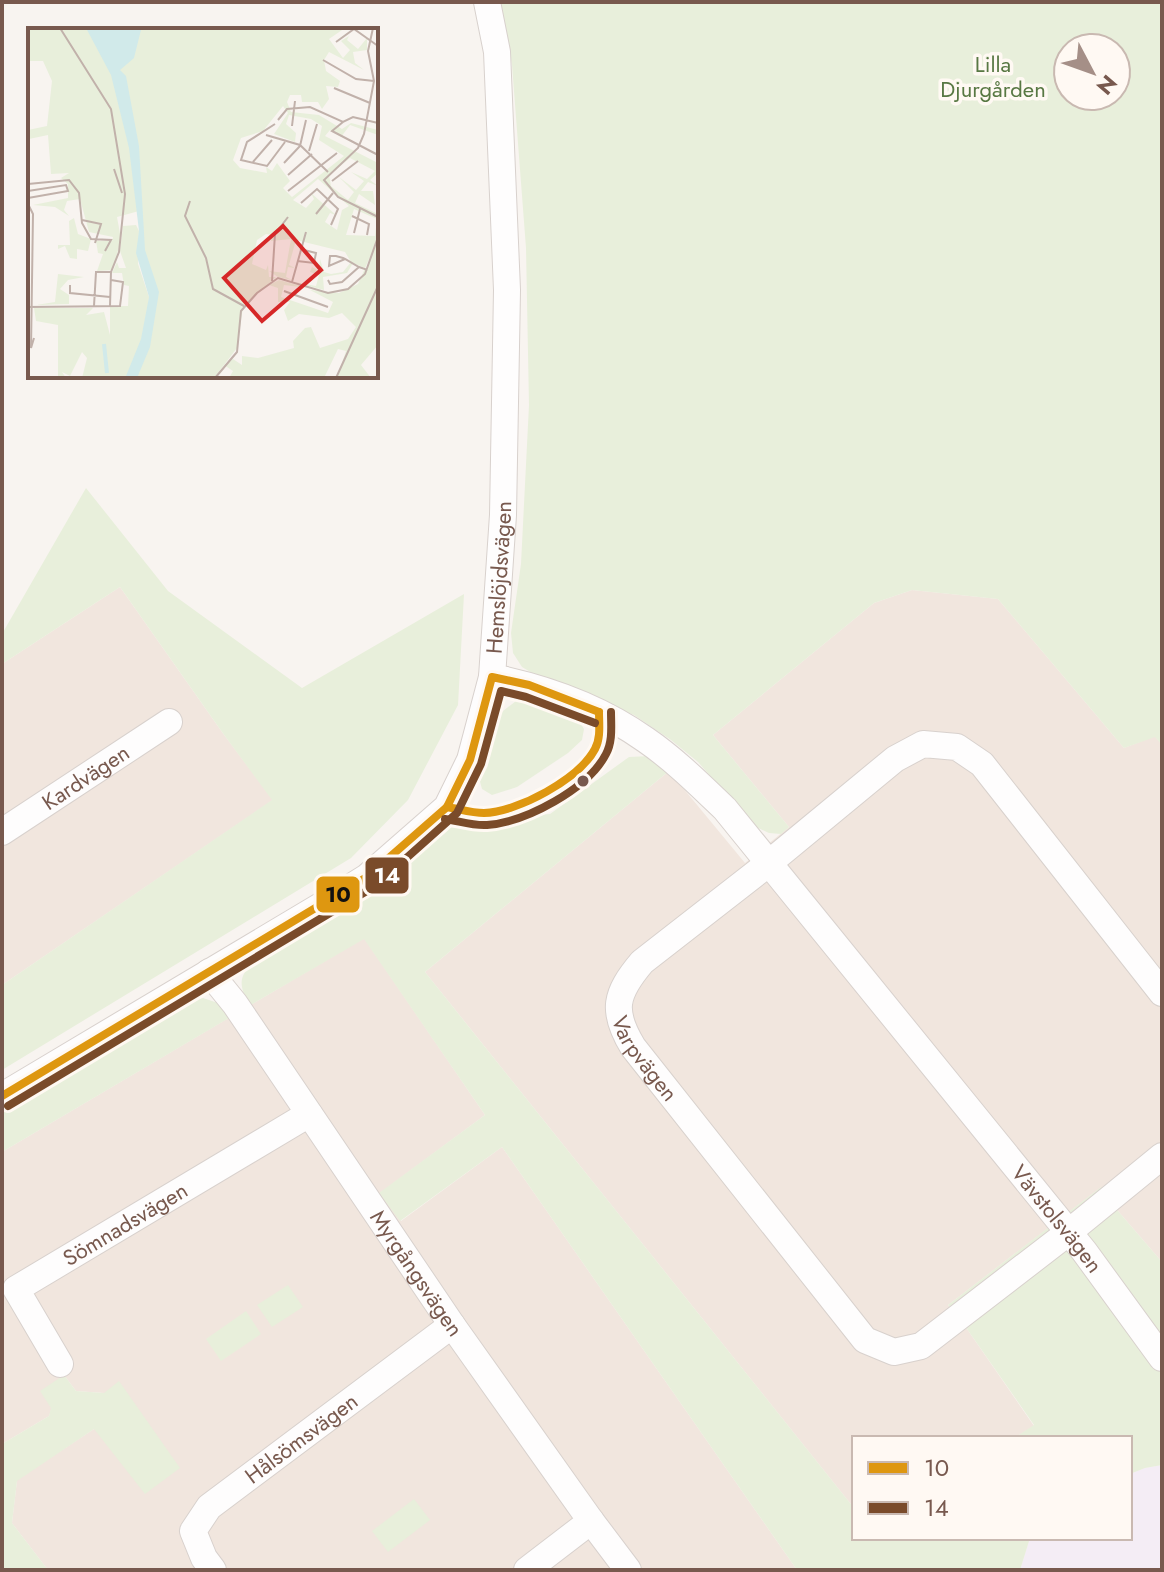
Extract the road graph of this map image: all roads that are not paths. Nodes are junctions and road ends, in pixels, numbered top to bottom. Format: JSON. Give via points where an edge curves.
{"nodes":[{"id":1,"x":487,"y":2,"type":"edge"},
{"id":2,"x":492,"y":677,"type":"junction"},
{"id":3,"x":169,"y":722,"type":"dead end"},
{"id":4,"x":2,"y":832,"type":"edge"},
{"id":5,"x":769,"y":863,"type":"junction"},
{"id":6,"x":209,"y":972,"type":"junction"},
{"id":7,"x":1162,"y":993,"type":"edge"},
{"id":8,"x":2,"y":1096,"type":"edge"},
{"id":9,"x":309,"y":1114,"type":"junction"},
{"id":10,"x":1162,"y":1156,"type":"edge"},
{"id":11,"x":1069,"y":1232,"type":"junction"},
{"id":12,"x":452,"y":1325,"type":"junction"},
{"id":13,"x":1162,"y":1358,"type":"edge"},
{"id":14,"x":60,"y":1364,"type":"dead end"},
{"id":15,"x":591,"y":1521,"type":"junction"},
{"id":16,"x":213,"y":1570,"type":"edge"},
{"id":17,"x":527,"y":1570,"type":"edge"},
{"id":18,"x":628,"y":1570,"type":"edge"}],
"edges":[{"from":1,"to":2,"type":"street","name":"Hemslöjdsvägen","via":[[497,52],[507,290],[503,515]]},
{"from":2,"to":5,"type":"street","name":"Vävstolsvägen","via":[[599,712],[644,739],[725,809]]},
{"from":2,"to":6,"type":"street","name":"Hemslöjdsvägen","via":[[470,760],[447,807],[367,877]]},
{"from":3,"to":4,"type":"street","name":"Kardvägen"},
{"from":5,"to":7,"type":"street","name":"Varpvägen","via":[[895,759],[923,744],[957,747],[982,764]]},
{"from":5,"to":11,"type":"street","name":"Vävstolsvägen"},
{"from":5,"to":11,"type":"street","name":"Varpvägen","via":[[642,962],[622,991],[621,1028],[865,1340],[894,1352],[921,1346]]},
{"from":6,"to":8,"type":"street","name":"Hemslöjdsvägen"},
{"from":6,"to":9,"type":"street","name":"Myrgångsvägen"},
{"from":9,"to":12,"type":"street","name":"Myrgångsvägen"},
{"from":9,"to":14,"type":"street","name":"Sömnadsvägen","via":[[16,1289]]},
{"from":10,"to":11,"type":"street","name":"Varpvägen"},
{"from":11,"to":13,"type":"street","name":"Vävstolsvägen"},
{"from":12,"to":15,"type":"street","name":"Myrgångsvägen"},
{"from":12,"to":16,"type":"street","name":"Hålsömsvägen","via":[[209,1507],[193,1531]]},
{"from":15,"to":17,"type":"street"},
{"from":15,"to":18,"type":"street","name":"Myrgångsvägen"}]}
